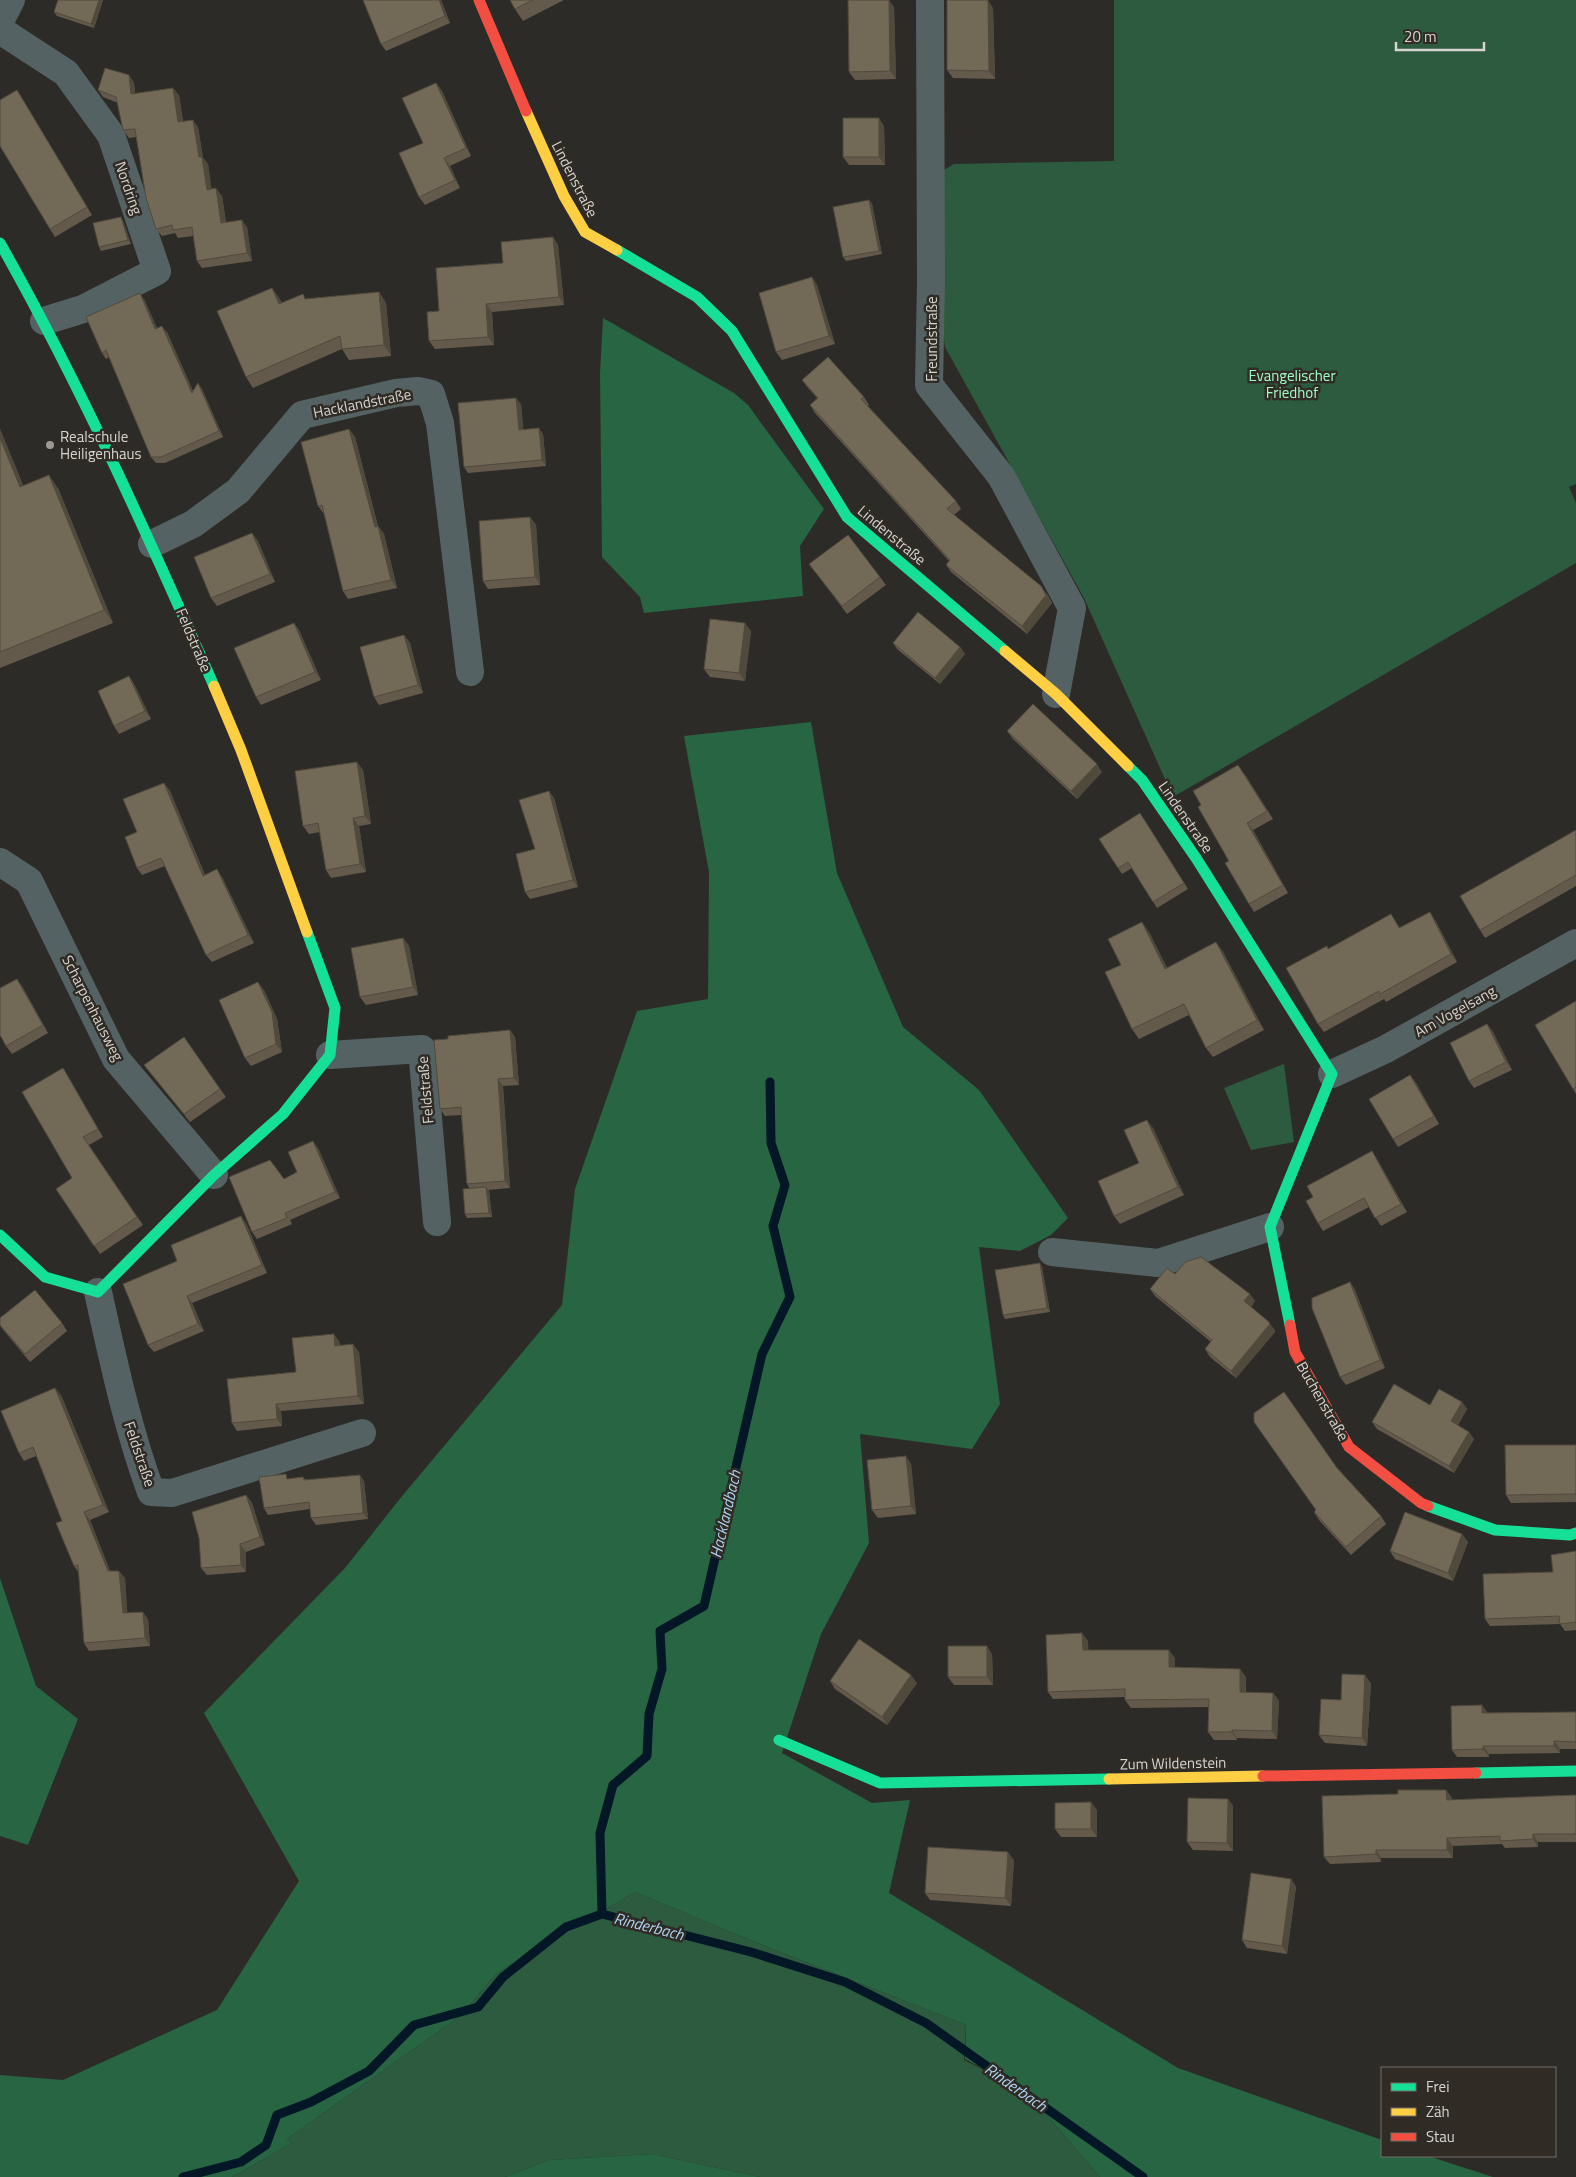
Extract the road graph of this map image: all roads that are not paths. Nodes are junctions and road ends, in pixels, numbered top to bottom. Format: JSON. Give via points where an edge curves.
{"nodes":[{"id":1,"x":11,"y":0,"type":"edge"},
{"id":2,"x":479,"y":0,"type":"edge"},
{"id":3,"x":930,"y":0,"type":"edge"},
{"id":4,"x":0,"y":21,"type":"edge"},
{"id":5,"x":0,"y":30,"type":"edge"},
{"id":6,"x":0,"y":243,"type":"edge"},
{"id":7,"x":44,"y":321,"type":"junction"},
{"id":8,"x":152,"y":544,"type":"junction"},
{"id":9,"x":470,"y":672,"type":"dead end"},
{"id":10,"x":1056,"y":694,"type":"junction"},
{"id":11,"x":0,"y":862,"type":"edge"},
{"id":12,"x":1576,"y":944,"type":"edge"},
{"id":13,"x":330,"y":1055,"type":"junction"},
{"id":14,"x":1332,"y":1074,"type":"junction"},
{"id":15,"x":214,"y":1175,"type":"junction"},
{"id":16,"x":436,"y":1222,"type":"dead end"},
{"id":17,"x":1270,"y":1227,"type":"junction"},
{"id":18,"x":0,"y":1236,"type":"edge"},
{"id":19,"x":1052,"y":1252,"type":"dead end"},
{"id":20,"x":98,"y":1292,"type":"junction"},
{"id":21,"x":362,"y":1433,"type":"dead end"},
{"id":22,"x":1576,"y":1533,"type":"edge"},
{"id":23,"x":779,"y":1740,"type":"dead end"},
{"id":24,"x":1576,"y":1771,"type":"edge"}],
"edges":[{"from":1,"to":4,"type":"street"},
{"from":2,"to":10,"type":"street","name":"Lindenstraße","via":[[560,188],[585,232],[697,297],[732,331],[847,517]]},
{"from":3,"to":10,"type":"street","name":"Freundstraße","via":[[932,281],[929,386],[1001,476],[1072,608]]},
{"from":5,"to":7,"type":"street","name":"Nordring","via":[[66,73],[111,135],[157,271],[83,308]]},
{"from":6,"to":7,"type":"street","name":"Feldstraße"},
{"from":7,"to":8,"type":"street","name":"Feldstraße"},
{"from":8,"to":9,"type":"street","name":"Hacklandstraße","via":[[193,524],[238,491],[302,415],[396,394],[418,391],[431,394],[440,423]]},
{"from":8,"to":13,"type":"street","name":"Feldstraße","via":[[244,759],[335,1008]]},
{"from":10,"to":14,"type":"street","name":"Lindenstraße","via":[[1142,780],[1196,858]]},
{"from":11,"to":15,"type":"street","name":"Scharpenhausweg","via":[[29,881],[116,1059]]},
{"from":12,"to":14,"type":"street","name":"Am Vogelsang","via":[[1386,1049]]},
{"from":13,"to":15,"type":"street","via":[[283,1114]]},
{"from":13,"to":16,"type":"street","name":"Feldstraße","via":[[422,1050]]},
{"from":14,"to":17,"type":"street"},
{"from":15,"to":20,"type":"street"},
{"from":17,"to":19,"type":"street","via":[[1158,1263]]},
{"from":17,"to":22,"type":"street","name":"Buchenstraße","via":[[1295,1352],[1349,1447],[1421,1503],[1495,1530]]},
{"from":18,"to":20,"type":"street","via":[[45,1277]]},
{"from":20,"to":21,"type":"street","name":"Feldstraße","via":[[116,1376],[151,1492],[172,1493]]},
{"from":23,"to":24,"type":"street","name":"Zum Wildenstein","via":[[880,1783]]}]}
